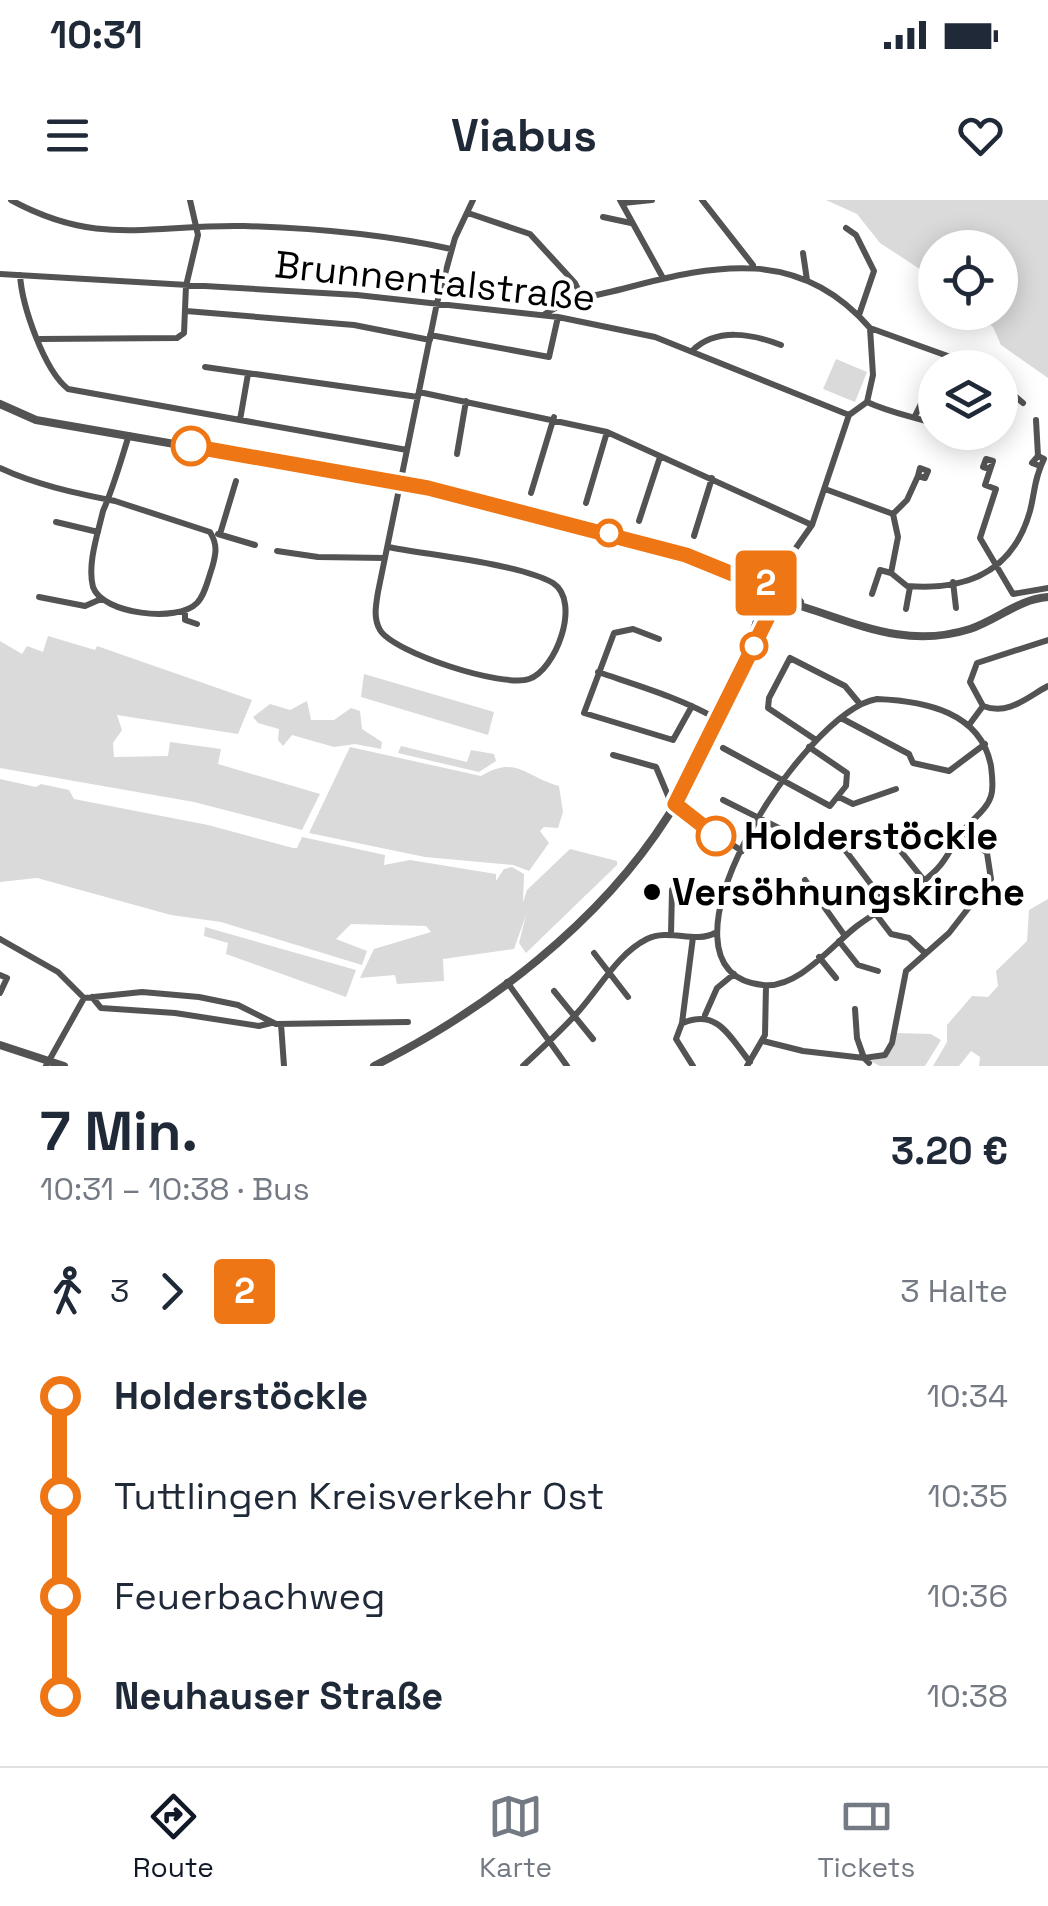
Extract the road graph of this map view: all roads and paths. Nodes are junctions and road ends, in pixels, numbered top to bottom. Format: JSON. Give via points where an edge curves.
{"nodes":[{"id":1,"x":10,"y":200,"type":"edge"},
{"id":2,"x":190,"y":200,"type":"edge"},
{"id":3,"x":460,"y":200,"type":"edge"},
{"id":4,"x":473,"y":200,"type":"edge"},
{"id":5,"x":652,"y":200,"type":"edge"},
{"id":6,"x":702,"y":200,"type":"edge"},
{"id":7,"x":621,"y":202,"type":"edge"},
{"id":8,"x":468,"y":212,"type":"junction"},
{"id":9,"x":603,"y":217,"type":"dead end"},
{"id":10,"x":631,"y":223,"type":"junction"},
{"id":11,"x":195,"y":227,"type":"junction"},
{"id":12,"x":846,"y":228,"type":"dead end"},
{"id":13,"x":451,"y":249,"type":"junction"},
{"id":14,"x":803,"y":253,"type":"dead end"},
{"id":15,"x":754,"y":266,"type":"junction"},
{"id":16,"x":0,"y":274,"type":"edge"},
{"id":17,"x":20,"y":275,"type":"junction"},
{"id":18,"x":663,"y":278,"type":"junction"},
{"id":19,"x":808,"y":282,"type":"junction"},
{"id":20,"x":186,"y":286,"type":"junction"},
{"id":21,"x":583,"y":300,"type":"junction"},
{"id":22,"x":437,"y":302,"type":"junction"},
{"id":23,"x":186,"y":310,"type":"junction"},
{"id":24,"x":544,"y":315,"type":"junction"},
{"id":25,"x":859,"y":315,"type":"junction"},
{"id":26,"x":558,"y":317,"type":"junction"},
{"id":27,"x":870,"y":328,"type":"junction"},
{"id":28,"x":430,"y":338,"type":"junction"},
{"id":29,"x":40,"y":339,"type":"junction"},
{"id":30,"x":781,"y":345,"type":"dead end"},
{"id":31,"x":931,"y":350,"type":"edge"},
{"id":32,"x":692,"y":351,"type":"junction"},
{"id":33,"x":206,"y":367,"type":"dead end"},
{"id":34,"x":248,"y":374,"type":"junction"},
{"id":35,"x":419,"y":395,"type":"junction"},
{"id":36,"x":1018,"y":400,"type":"edge"},
{"id":37,"x":466,"y":401,"type":"junction"},
{"id":38,"x":868,"y":402,"type":"junction"},
{"id":39,"x":0,"y":404,"type":"edge"},
{"id":40,"x":1023,"y":404,"type":"dead end"},
{"id":41,"x":918,"y":410,"type":"edge"},
{"id":42,"x":848,"y":415,"type":"junction"},
{"id":43,"x":915,"y":416,"type":"junction"},
{"id":44,"x":554,"y":417,"type":"junction"},
{"id":45,"x":918,"y":417,"type":"edge"},
{"id":46,"x":240,"y":420,"type":"junction"},
{"id":47,"x":1036,"y":420,"type":"dead end"},
{"id":48,"x":607,"y":432,"type":"junction"},
{"id":49,"x":129,"y":435,"type":"junction"},
{"id":50,"x":408,"y":450,"type":"junction"},
{"id":51,"x":458,"y":454,"type":"dead end"},
{"id":52,"x":660,"y":457,"type":"junction"},
{"id":53,"x":0,"y":468,"type":"edge"},
{"id":54,"x":990,"y":470,"type":"dead end"},
{"id":55,"x":918,"y":476,"type":"dead end"},
{"id":56,"x":712,"y":478,"type":"junction"},
{"id":57,"x":236,"y":481,"type":"dead end"},
{"id":58,"x":401,"y":483,"type":"junction"},
{"id":59,"x":825,"y":489,"type":"junction"},
{"id":60,"x":531,"y":494,"type":"dead end"},
{"id":61,"x":108,"y":499,"type":"junction"},
{"id":62,"x":586,"y":503,"type":"dead end"},
{"id":63,"x":892,"y":514,"type":"junction"},
{"id":64,"x":56,"y":522,"type":"dead end"},
{"id":65,"x":639,"y":522,"type":"dead end"},
{"id":66,"x":812,"y":525,"type":"junction"},
{"id":67,"x":98,"y":532,"type":"junction"},
{"id":68,"x":216,"y":534,"type":"junction"},
{"id":69,"x":694,"y":536,"type":"dead end"},
{"id":70,"x":255,"y":545,"type":"dead end"},
{"id":71,"x":388,"y":547,"type":"junction"},
{"id":72,"x":277,"y":550,"type":"dead end"},
{"id":73,"x":385,"y":558,"type":"junction"},
{"id":74,"x":996,"y":566,"type":"junction"},
{"id":75,"x":892,"y":573,"type":"junction"},
{"id":76,"x":953,"y":582,"type":"junction"},
{"id":77,"x":910,"y":587,"type":"junction"},
{"id":78,"x":1048,"y":588,"type":"edge"},
{"id":79,"x":774,"y":592,"type":"junction"},
{"id":80,"x":872,"y":594,"type":"dead end"},
{"id":81,"x":39,"y":597,"type":"dead end"},
{"id":82,"x":1048,"y":597,"type":"edge"},
{"id":83,"x":100,"y":598,"type":"junction"},
{"id":84,"x":956,"y":608,"type":"dead end"},
{"id":85,"x":906,"y":609,"type":"dead end"},
{"id":86,"x":185,"y":615,"type":"junction"},
{"id":87,"x":197,"y":624,"type":"dead end"},
{"id":88,"x":659,"y":640,"type":"dead end"},
{"id":89,"x":1048,"y":640,"type":"edge"},
{"id":90,"x":598,"y":672,"type":"junction"},
{"id":91,"x":1048,"y":686,"type":"edge"},
{"id":92,"x":860,"y":704,"type":"junction"},
{"id":93,"x":692,"y":706,"type":"junction"},
{"id":94,"x":984,"y":706,"type":"junction"},
{"id":95,"x":840,"y":717,"type":"junction"},
{"id":96,"x":720,"y":720,"type":"junction"},
{"id":97,"x":969,"y":724,"type":"junction"},
{"id":98,"x":816,"y":740,"type":"junction"},
{"id":99,"x":984,"y":744,"type":"junction"},
{"id":100,"x":809,"y":747,"type":"junction"},
{"id":101,"x":723,"y":748,"type":"dead end"},
{"id":102,"x":613,"y":754,"type":"dead end"},
{"id":103,"x":782,"y":782,"type":"junction"},
{"id":104,"x":896,"y":790,"type":"dead end"},
{"id":105,"x":839,"y":797,"type":"junction"},
{"id":106,"x":723,"y":800,"type":"dead end"},
{"id":107,"x":675,"y":804,"type":"junction"},
{"id":108,"x":759,"y":820,"type":"junction"},
{"id":109,"x":962,"y":831,"type":"junction"},
{"id":110,"x":839,"y":842,"type":"dead end"},
{"id":111,"x":895,"y":844,"type":"dead end"},
{"id":112,"x":816,"y":847,"type":"dead end"},
{"id":113,"x":742,"y":851,"type":"junction"},
{"id":114,"x":924,"y":879,"type":"junction"},
{"id":115,"x":804,"y":880,"type":"dead end"},
{"id":116,"x":672,"y":890,"type":"dead end"},
{"id":117,"x":886,"y":904,"type":"junction"},
{"id":118,"x":875,"y":913,"type":"junction"},
{"id":119,"x":716,"y":932,"type":"junction"},
{"id":120,"x":671,"y":934,"type":"junction"},
{"id":121,"x":693,"y":936,"type":"junction"},
{"id":122,"x":0,"y":939,"type":"edge"},
{"id":123,"x":842,"y":939,"type":"junction"},
{"id":124,"x":594,"y":953,"type":"dead end"},
{"id":125,"x":925,"y":953,"type":"junction"},
{"id":126,"x":819,"y":958,"type":"junction"},
{"id":127,"x":878,"y":970,"type":"dead end"},
{"id":128,"x":609,"y":971,"type":"junction"},
{"id":129,"x":734,"y":974,"type":"junction"},
{"id":130,"x":0,"y":975,"type":"edge"},
{"id":131,"x":836,"y":978,"type":"dead end"},
{"id":132,"x":508,"y":982,"type":"junction"},
{"id":133,"x":766,"y":986,"type":"junction"},
{"id":134,"x":554,"y":991,"type":"dead end"},
{"id":135,"x":0,"y":993,"type":"edge"},
{"id":136,"x":628,"y":997,"type":"dead end"},
{"id":137,"x":88,"y":998,"type":"junction"},
{"id":138,"x":855,"y":1009,"type":"dead end"},
{"id":139,"x":705,"y":1015,"type":"junction"},
{"id":140,"x":574,"y":1016,"type":"junction"},
{"id":141,"x":272,"y":1022,"type":"junction"},
{"id":142,"x":408,"y":1022,"type":"dead end"},
{"id":143,"x":682,"y":1023,"type":"junction"},
{"id":144,"x":281,"y":1024,"type":"junction"},
{"id":145,"x":593,"y":1039,"type":"dead end"},
{"id":146,"x":548,"y":1041,"type":"junction"},
{"id":147,"x":763,"y":1041,"type":"junction"},
{"id":148,"x":0,"y":1045,"type":"edge"},
{"id":149,"x":866,"y":1061,"type":"junction"},
{"id":150,"x":47,"y":1063,"type":"edge"},
{"id":151,"x":748,"y":1064,"type":"edge"},
{"id":152,"x":64,"y":1066,"type":"edge"},
{"id":153,"x":284,"y":1066,"type":"edge"},
{"id":154,"x":374,"y":1066,"type":"edge"},
{"id":155,"x":523,"y":1066,"type":"edge"},
{"id":156,"x":567,"y":1066,"type":"edge"},
{"id":157,"x":693,"y":1066,"type":"edge"}],
"edges":[{"from":1,"to":11,"type":"street","via":[[92,230]]},
{"from":2,"to":11,"type":"street"},
{"from":3,"to":8,"type":"street"},
{"from":4,"to":8,"type":"street"},
{"from":5,"to":7,"type":"street"},
{"from":6,"to":15,"type":"street"},
{"from":7,"to":10,"type":"street"},
{"from":8,"to":13,"type":"street"},
{"from":8,"to":21,"type":"street","via":[[530,234],[576,283]]},
{"from":9,"to":10,"type":"street"},
{"from":10,"to":18,"type":"street"},
{"from":11,"to":13,"type":"street","via":[[384,236]]},
{"from":11,"to":20,"type":"street"},
{"from":12,"to":25,"type":"street","via":[[874,271]]},
{"from":13,"to":22,"type":"street"},
{"from":14,"to":19,"type":"street"},
{"from":15,"to":18,"type":"street","via":[[703,267]]},
{"from":15,"to":19,"type":"street"},
{"from":16,"to":17,"type":"street","name":"Brunnentalstraße"},
{"from":17,"to":20,"type":"street","name":"Brunnentalstraße"},
{"from":17,"to":29,"type":"street","via":[[24,308]]},
{"from":18,"to":21,"type":"street"},
{"from":19,"to":25,"type":"street"},
{"from":20,"to":22,"type":"street","name":"Brunnentalstraße"},
{"from":20,"to":23,"type":"street"},
{"from":21,"to":24,"type":"street"},
{"from":22,"to":24,"type":"street","name":"Brunnentalstraße"},
{"from":22,"to":28,"type":"street"},
{"from":23,"to":28,"type":"street"},
{"from":23,"to":29,"type":"street","via":[[184,333],[177,338]]},
{"from":24,"to":26,"type":"street","name":"Brunnentalstraße"},
{"from":25,"to":27,"type":"street"},
{"from":26,"to":28,"type":"street","via":[[549,356]]},
{"from":26,"to":32,"type":"street","name":"Brunnentalstraße"},
{"from":27,"to":31,"type":"street"},
{"from":27,"to":38,"type":"street","via":[[874,374]]},
{"from":28,"to":35,"type":"street"},
{"from":29,"to":46,"type":"street","via":[[62,385]]},
{"from":30,"to":32,"type":"street","via":[[734,335]]},
{"from":32,"to":42,"type":"street","name":"Brunnentalstraße"},
{"from":33,"to":34,"type":"street"},
{"from":34,"to":35,"type":"street"},
{"from":34,"to":46,"type":"street"},
{"from":35,"to":37,"type":"street"},
{"from":35,"to":50,"type":"street"},
{"from":36,"to":40,"type":"street"},
{"from":37,"to":44,"type":"street"},
{"from":37,"to":51,"type":"street"},
{"from":38,"to":42,"type":"street"},
{"from":38,"to":43,"type":"street","via":[[897,416]]},
{"from":39,"to":49,"type":"street","via":[[27,418]]},
{"from":41,"to":43,"type":"street"},
{"from":42,"to":59,"type":"street"},
{"from":43,"to":45,"type":"street"},
{"from":44,"to":48,"type":"street"},
{"from":44,"to":60,"type":"street"},
{"from":46,"to":50,"type":"street"},
{"from":47,"to":74,"type":"street","via":[[1038,456],[1032,463],[1040,466],[1016,548]]},
{"from":48,"to":52,"type":"street"},
{"from":48,"to":62,"type":"street"},
{"from":49,"to":58,"type":"street"},
{"from":49,"to":61,"type":"street"},
{"from":50,"to":58,"type":"street"},
{"from":52,"to":56,"type":"street"},
{"from":52,"to":65,"type":"street"},
{"from":53,"to":61,"type":"street"},
{"from":54,"to":74,"type":"street","via":[[984,485],[996,489],[980,538]]},
{"from":55,"to":63,"type":"street"},
{"from":56,"to":66,"type":"street"},
{"from":56,"to":69,"type":"street"},
{"from":57,"to":68,"type":"street"},
{"from":58,"to":71,"type":"street"},
{"from":58,"to":79,"type":"street","via":[[671,550]]},
{"from":59,"to":63,"type":"street"},
{"from":59,"to":66,"type":"street"},
{"from":61,"to":67,"type":"street"},
{"from":61,"to":68,"type":"street"},
{"from":63,"to":75,"type":"street","via":[[898,537]]},
{"from":64,"to":67,"type":"street"},
{"from":66,"to":79,"type":"street"},
{"from":67,"to":83,"type":"street","via":[[92,575]]},
{"from":68,"to":70,"type":"street"},
{"from":68,"to":86,"type":"street","via":[[205,590]]},
{"from":71,"to":73,"type":"street"},
{"from":71,"to":73,"type":"street","via":[[554,584],[564,593],[568,614],[542,670],[518,682],[495,678],[387,638],[376,618]]},
{"from":72,"to":73,"type":"street"},
{"from":74,"to":76,"type":"street"},
{"from":74,"to":78,"type":"street","via":[[1013,594]]},
{"from":75,"to":77,"type":"street"},
{"from":75,"to":80,"type":"street","via":[[880,570]]},
{"from":76,"to":77,"type":"street"},
{"from":76,"to":84,"type":"street"},
{"from":77,"to":85,"type":"street"},
{"from":79,"to":82,"type":"street","via":[[876,633],[920,637],[971,629],[1030,599]]},
{"from":79,"to":96,"type":"street"},
{"from":81,"to":83,"type":"street","via":[[85,606]]},
{"from":83,"to":86,"type":"street","via":[[125,609]]},
{"from":86,"to":87,"type":"street"},
{"from":88,"to":90,"type":"street","via":[[621,629]]},
{"from":89,"to":94,"type":"street","via":[[976,663],[970,682]]},
{"from":90,"to":93,"type":"street"},
{"from":90,"to":93,"type":"street","via":[[584,707],[589,717],[673,740]]},
{"from":91,"to":94,"type":"street","via":[[1011,707]]},
{"from":92,"to":95,"type":"street"},
{"from":92,"to":97,"type":"street","via":[[925,706]]},
{"from":92,"to":98,"type":"street","via":[[845,686],[796,658],[784,662],[768,708]]},
{"from":93,"to":96,"type":"street"},
{"from":94,"to":97,"type":"street"},
{"from":95,"to":98,"type":"street"},
{"from":95,"to":99,"type":"street","via":[[909,754],[913,763],[949,771]]},
{"from":96,"to":107,"type":"street"},
{"from":97,"to":99,"type":"street"},
{"from":98,"to":100,"type":"street"},
{"from":99,"to":109,"type":"street","via":[[991,797]]},
{"from":100,"to":103,"type":"street"},
{"from":100,"to":105,"type":"street","via":[[847,772]]},
{"from":101,"to":103,"type":"street"},
{"from":102,"to":107,"type":"street","via":[[656,768]]},
{"from":103,"to":105,"type":"street","via":[[826,806]]},
{"from":103,"to":108,"type":"street"},
{"from":104,"to":105,"type":"street","via":[[854,804]]},
{"from":106,"to":108,"type":"street"},
{"from":107,"to":113,"type":"street"},
{"from":107,"to":132,"type":"street","via":[[601,898]]},
{"from":108,"to":112,"type":"street"},
{"from":108,"to":113,"type":"street"},
{"from":109,"to":114,"type":"street"},
{"from":109,"to":125,"type":"street","via":[[990,858],[991,880]]},
{"from":110,"to":117,"type":"street"},
{"from":111,"to":114,"type":"street"},
{"from":113,"to":119,"type":"street","via":[[718,901]]},
{"from":114,"to":117,"type":"street"},
{"from":115,"to":123,"type":"street"},
{"from":116,"to":120,"type":"street"},
{"from":117,"to":118,"type":"street"},
{"from":118,"to":123,"type":"street"},
{"from":118,"to":125,"type":"street","via":[[890,934],[914,941]]},
{"from":119,"to":121,"type":"street"},
{"from":119,"to":129,"type":"street"},
{"from":120,"to":121,"type":"street"},
{"from":120,"to":128,"type":"street","via":[[644,940]]},
{"from":121,"to":143,"type":"street"},
{"from":122,"to":137,"type":"street"},
{"from":123,"to":126,"type":"street"},
{"from":123,"to":127,"type":"street","via":[[858,965]]},
{"from":124,"to":128,"type":"street"},
{"from":125,"to":149,"type":"street","via":[[906,971],[888,1051]]},
{"from":126,"to":131,"type":"street"},
{"from":126,"to":133,"type":"street","via":[[789,981]]},
{"from":128,"to":136,"type":"street"},
{"from":128,"to":140,"type":"street"},
{"from":129,"to":133,"type":"street"},
{"from":129,"to":139,"type":"street","via":[[717,988]]},
{"from":130,"to":135,"type":"street","via":[[7,978]]},
{"from":132,"to":146,"type":"street"},
{"from":132,"to":154,"type":"street"},
{"from":133,"to":147,"type":"street"},
{"from":134,"to":140,"type":"street"},
{"from":137,"to":141,"type":"street","via":[[101,1008],[259,1026]]},
{"from":137,"to":141,"type":"street","via":[[142,992],[198,997],[238,1005]]},
{"from":137,"to":150,"type":"street"},
{"from":138,"to":149,"type":"street","via":[[856,1038]]},
{"from":139,"to":143,"type":"street"},
{"from":139,"to":151,"type":"street","via":[[719,1023]]},
{"from":140,"to":145,"type":"street"},
{"from":140,"to":146,"type":"street"},
{"from":141,"to":144,"type":"street"},
{"from":142,"to":144,"type":"street"},
{"from":143,"to":157,"type":"street","via":[[677,1045]]},
{"from":144,"to":153,"type":"street"},
{"from":146,"to":155,"type":"street"},
{"from":146,"to":156,"type":"street"},
{"from":147,"to":149,"type":"street"},
{"from":147,"to":151,"type":"street"},
{"from":148,"to":150,"type":"street"},
{"from":150,"to":152,"type":"street"}]}
